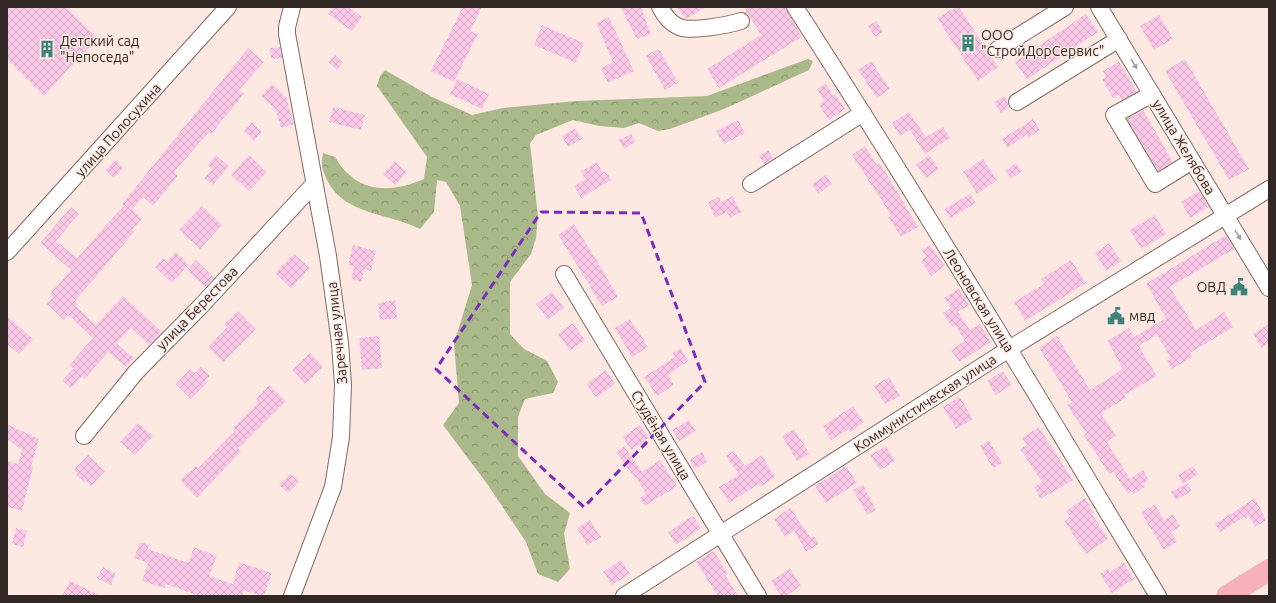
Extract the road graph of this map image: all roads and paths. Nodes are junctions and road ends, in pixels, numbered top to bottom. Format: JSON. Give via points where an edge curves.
{"nodes":[{"id":1,"x":228,"y":7,"type":"edge"},
{"id":2,"x":292,"y":7,"type":"edge"},
{"id":3,"x":660,"y":7,"type":"edge"},
{"id":4,"x":795,"y":7,"type":"edge"},
{"id":5,"x":1065,"y":7,"type":"edge"},
{"id":6,"x":1099,"y":7,"type":"edge"},
{"id":7,"x":741,"y":21,"type":"dead end"},
{"id":8,"x":1119,"y":39,"type":"junction"},
{"id":9,"x":998,"y":49,"type":"dead end"},
{"id":10,"x":1152,"y":94,"type":"junction"},
{"id":11,"x":1017,"y":102,"type":"dead end"},
{"id":12,"x":863,"y":113,"type":"junction"},
{"id":13,"x":1192,"y":161,"type":"junction"},
{"id":14,"x":314,"y":184,"type":"junction"},
{"id":15,"x":751,"y":184,"type":"dead end"},
{"id":16,"x":1269,"y":189,"type":"edge"},
{"id":17,"x":1226,"y":216,"type":"junction"},
{"id":18,"x":7,"y":252,"type":"edge"},
{"id":19,"x":564,"y":274,"type":"dead end"},
{"id":20,"x":1269,"y":288,"type":"edge"},
{"id":21,"x":1009,"y":349,"type":"junction"},
{"id":22,"x":84,"y":436,"type":"dead end"},
{"id":23,"x":721,"y":533,"type":"junction"},
{"id":24,"x":1269,"y":570,"type":"edge"},
{"id":25,"x":292,"y":596,"type":"edge"},
{"id":26,"x":624,"y":596,"type":"edge"},
{"id":27,"x":758,"y":596,"type":"edge"},
{"id":28,"x":1158,"y":596,"type":"edge"},
{"id":29,"x":1227,"y":596,"type":"edge"}],
"edges":[{"from":1,"to":18,"type":"street","name":"улица Полосухина"},
{"from":2,"to":14,"type":"street","via":[[287,34]]},
{"from":3,"to":7,"type":"street","via":[[666,17],[679,27],[718,27]]},
{"from":4,"to":12,"type":"street","name":"Леоновская улица"},
{"from":5,"to":9,"type":"street"},
{"from":6,"to":8,"type":"street","name":"улица Желябова"},
{"from":8,"to":10,"type":"street","name":"улица Желябова","one_way":true},
{"from":8,"to":11,"type":"street"},
{"from":10,"to":13,"type":"street","name":"улица Желябова"},
{"from":10,"to":13,"type":"street","via":[[1114,115],[1154,184]]},
{"from":12,"to":15,"type":"street"},
{"from":12,"to":21,"type":"street","name":"Леоновская улица"},
{"from":13,"to":17,"type":"street","name":"улица Желябова"},
{"from":14,"to":22,"type":"street","name":"улица Берестова","via":[[136,372]]},
{"from":14,"to":25,"type":"street","name":"Заречная улица","via":[[328,256],[340,343],[343,385],[341,437],[333,487]]},
{"from":16,"to":17,"type":"street","name":"Коммунистическая улица"},
{"from":17,"to":20,"type":"street","name":"улица Желябова","one_way":true},
{"from":17,"to":21,"type":"street","name":"Коммунистическая улица"},
{"from":19,"to":23,"type":"street","name":"Студёная улица"},
{"from":21,"to":23,"type":"street","name":"Коммунистическая улица"},
{"from":21,"to":28,"type":"street","name":"Леоновская улица"},
{"from":23,"to":26,"type":"street","name":"Коммунистическая улица"},
{"from":23,"to":27,"type":"street","name":"Студёная улица"},
{"from":24,"to":29,"type":"main road"}]}
